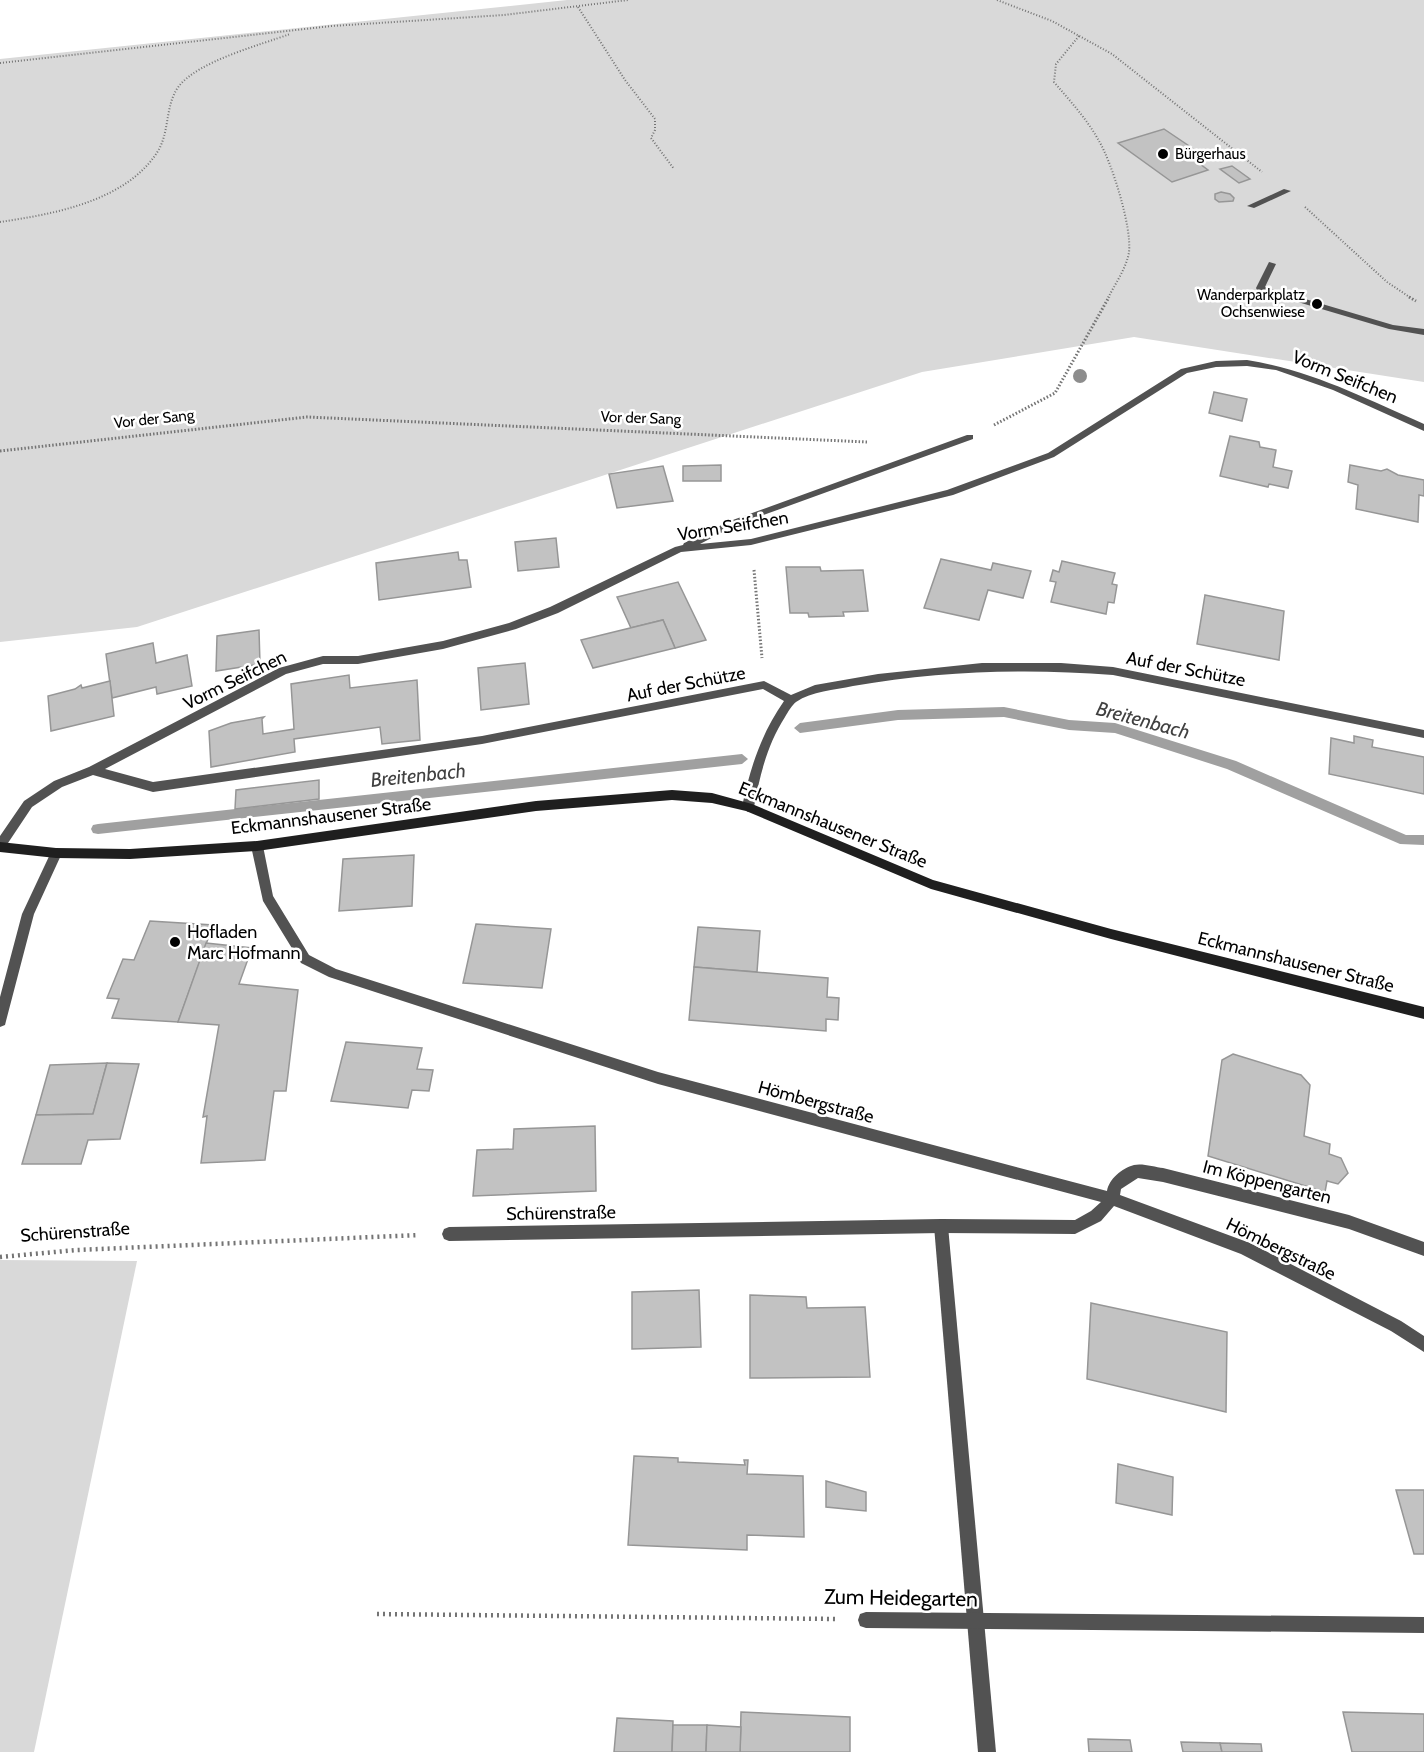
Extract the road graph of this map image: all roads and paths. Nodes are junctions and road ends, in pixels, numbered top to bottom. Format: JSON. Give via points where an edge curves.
{"nodes":[{"id":1,"x":628,"y":0,"type":"edge"},
{"id":2,"x":998,"y":0,"type":"edge"},
{"id":3,"x":578,"y":7,"type":"junction"},
{"id":4,"x":296,"y":32,"type":"junction"},
{"id":5,"x":1079,"y":36,"type":"junction"},
{"id":6,"x":0,"y":63,"type":"edge"},
{"id":7,"x":674,"y":169,"type":"dead end"},
{"id":8,"x":1287,"y":191,"type":"junction"},
{"id":9,"x":1251,"y":206,"type":"dead end"},
{"id":10,"x":0,"y":222,"type":"edge"},
{"id":11,"x":1272,"y":264,"type":"dead end"},
{"id":12,"x":1424,"y":307,"type":"edge"},
{"id":13,"x":1424,"y":332,"type":"edge"},
{"id":14,"x":1424,"y":428,"type":"edge"},
{"id":15,"x":970,"y":437,"type":"joint"},
{"id":16,"x":870,"y":442,"type":"dead end"},
{"id":17,"x":0,"y":451,"type":"edge"},
{"id":18,"x":751,"y":542,"type":"junction"},
{"id":19,"x":679,"y":549,"type":"junction"},
{"id":20,"x":764,"y":686,"type":"junction"},
{"id":21,"x":791,"y":700,"type":"junction"},
{"id":22,"x":1424,"y":734,"type":"edge"},
{"id":23,"x":93,"y":770,"type":"junction"},
{"id":24,"x":748,"y":807,"type":"junction"},
{"id":25,"x":257,"y":846,"type":"junction"},
{"id":26,"x":0,"y":847,"type":"edge"},
{"id":27,"x":56,"y":853,"type":"junction"},
{"id":28,"x":1424,"y":1013,"type":"edge"},
{"id":29,"x":0,"y":1021,"type":"edge"},
{"id":30,"x":1113,"y":1199,"type":"junction"},
{"id":31,"x":941,"y":1226,"type":"junction"},
{"id":32,"x":448,"y":1234,"type":"joint"},
{"id":33,"x":1424,"y":1249,"type":"edge"},
{"id":34,"x":0,"y":1257,"type":"edge"},
{"id":35,"x":1424,"y":1345,"type":"edge"},
{"id":36,"x":377,"y":1614,"type":"dead end"},
{"id":37,"x":866,"y":1620,"type":"joint"},
{"id":38,"x":975,"y":1621,"type":"junction"},
{"id":39,"x":1424,"y":1625,"type":"edge"},
{"id":40,"x":987,"y":1752,"type":"edge"}],
"edges":[{"from":1,"to":3,"type":"path"},
{"from":2,"to":5,"type":"path"},
{"from":3,"to":4,"type":"path"},
{"from":3,"to":7,"type":"path","via":[[655,119],[651,138]]},
{"from":4,"to":6,"type":"path"},
{"from":4,"to":10,"type":"path","via":[[196,72],[179,86],[158,151],[135,176],[105,194],[69,208]]},
{"from":5,"to":8,"type":"path","via":[[1135,71]]},
{"from":5,"to":15,"type":"path","via":[[1056,64],[1054,82],[1100,142],[1122,203],[1129,255],[1094,327],[1055,393]]},
{"from":8,"to":9,"type":"street"},
{"from":8,"to":12,"type":"path","via":[[1387,282]]},
{"from":11,"to":13,"type":"street","via":[[1260,288],[1392,327]]},
{"from":14,"to":18,"type":"street","name":"Vorm Seifchen","via":[[1304,375],[1264,364],[1206,363],[1184,370],[1051,455],[950,493]]},
{"from":15,"to":19,"type":"street","via":[[733,523]]},
{"from":16,"to":17,"type":"path","name":"Vor der Sang","via":[[308,417]]},
{"from":18,"to":19,"type":"street","name":"Vorm Seifchen"},
{"from":18,"to":20,"type":"path"},
{"from":19,"to":23,"type":"street","name":"Vorm Seifchen","via":[[554,610],[512,626],[399,654],[323,660],[283,671]]},
{"from":20,"to":21,"type":"street","name":"Auf der Schütze"},
{"from":20,"to":23,"type":"street","name":"Auf der Schütze","via":[[482,740],[153,787]]},
{"from":21,"to":22,"type":"street","name":"Auf der Schütze","via":[[815,689],[924,673],[982,667],[1061,667],[1113,671]]},
{"from":21,"to":24,"type":"street","via":[[770,728],[756,763]]},
{"from":23,"to":26,"type":"street","name":"Vorm Seifchen","via":[[58,784],[28,804]]},
{"from":24,"to":25,"type":"main road","name":"Eckmannshausener Straße","via":[[682,796],[536,806]]},
{"from":24,"to":28,"type":"main road","name":"Eckmannshausener Straße","via":[[932,884]]},
{"from":25,"to":27,"type":"main road","name":"Eckmannshausener Straße","via":[[130,854]]},
{"from":25,"to":30,"type":"street","name":"Hömbergstraße","via":[[267,897],[305,959],[333,973],[658,1078]]},
{"from":26,"to":27,"type":"main road","name":"Eckmannshausener Straße"},
{"from":27,"to":29,"type":"street","via":[[28,914]]},
{"from":30,"to":31,"type":"street","name":"Schürenstraße","via":[[1094,1219],[1075,1227]]},
{"from":30,"to":33,"type":"street","name":"Im Köppengarten","via":[[1115,1185],[1136,1171],[1163,1175],[1349,1221]]},
{"from":30,"to":35,"type":"street","name":"Hömbergstraße","via":[[1245,1248],[1396,1326]]},
{"from":31,"to":32,"type":"street","name":"Schürenstraße"},
{"from":31,"to":38,"type":"street"},
{"from":32,"to":34,"type":"path","name":"Schürenstraße","via":[[77,1250]]},
{"from":36,"to":37,"type":"path","name":"Zum Heidegarten"},
{"from":37,"to":38,"type":"street","name":"Zum Heidegarten"},
{"from":38,"to":39,"type":"street","name":"Zum Heidegarten"},
{"from":38,"to":40,"type":"street"}]}
